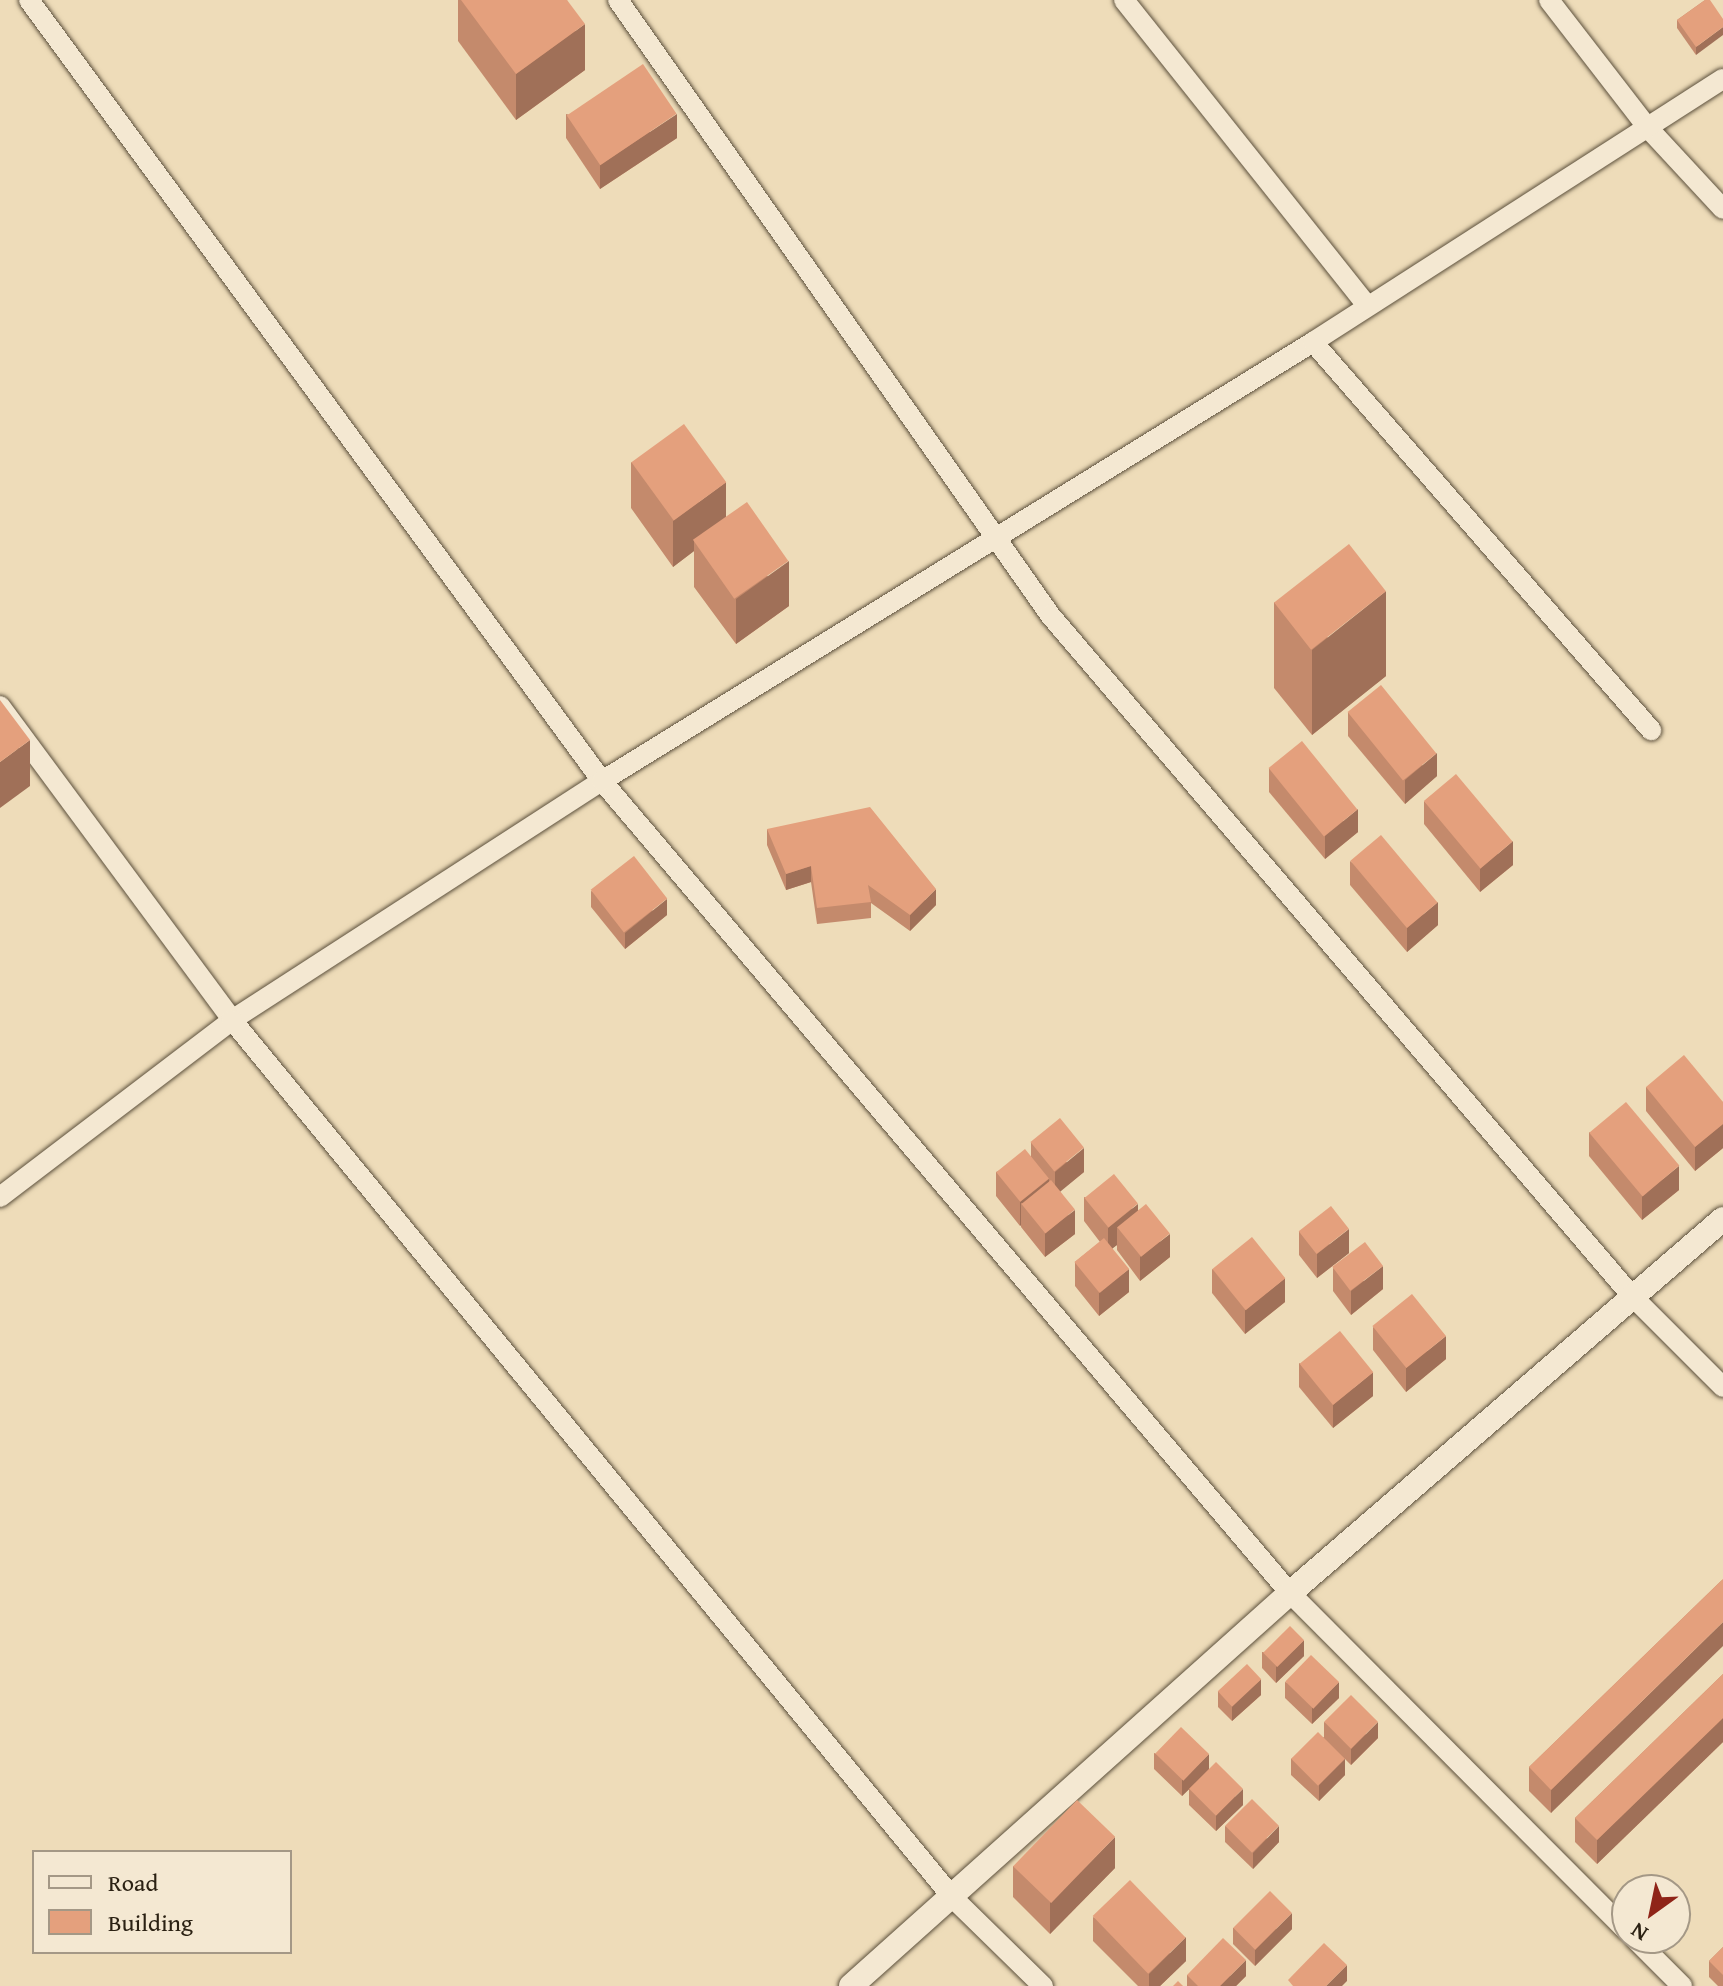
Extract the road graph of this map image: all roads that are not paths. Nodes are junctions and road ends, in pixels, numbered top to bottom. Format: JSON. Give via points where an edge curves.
{"nodes":[{"id":1,"x":29,"y":0,"type":"edge"},
{"id":2,"x":618,"y":0,"type":"edge"},
{"id":3,"x":1124,"y":0,"type":"edge"},
{"id":4,"x":1549,"y":0,"type":"edge"},
{"id":5,"x":1723,"y":79,"type":"edge"},
{"id":6,"x":1648,"y":128,"type":"junction"},
{"id":7,"x":1723,"y":209,"type":"edge"},
{"id":8,"x":1367,"y":306,"type":"junction"},
{"id":9,"x":1313,"y":342,"type":"junction"},
{"id":10,"x":996,"y":540,"type":"junction"},
{"id":11,"x":0,"y":706,"type":"edge"},
{"id":12,"x":1651,"y":730,"type":"dead end"},
{"id":13,"x":602,"y":781,"type":"junction"},
{"id":14,"x":232,"y":1020,"type":"junction"},
{"id":15,"x":0,"y":1197,"type":"edge"},
{"id":16,"x":1723,"y":1219,"type":"edge"},
{"id":17,"x":1631,"y":1295,"type":"junction"},
{"id":18,"x":1723,"y":1387,"type":"edge"},
{"id":19,"x":1290,"y":1593,"type":"junction"},
{"id":20,"x":953,"y":1898,"type":"junction"},
{"id":21,"x":1611,"y":1915,"type":"edge"},
{"id":22,"x":1650,"y":1954,"type":"edge"},
{"id":23,"x":851,"y":1986,"type":"edge"},
{"id":24,"x":1043,"y":1986,"type":"edge"},
{"id":25,"x":1682,"y":1986,"type":"edge"}],
"edges":[{"from":1,"to":13,"type":"street"},
{"from":2,"to":10,"type":"street"},
{"from":3,"to":8,"type":"street"},
{"from":4,"to":6,"type":"street"},
{"from":5,"to":6,"type":"street"},
{"from":6,"to":7,"type":"street"},
{"from":6,"to":8,"type":"street"},
{"from":8,"to":9,"type":"street"},
{"from":9,"to":10,"type":"street"},
{"from":9,"to":12,"type":"street"},
{"from":10,"to":13,"type":"street"},
{"from":10,"to":17,"type":"street","via":[[1050,615]]},
{"from":11,"to":14,"type":"street"},
{"from":13,"to":14,"type":"street"},
{"from":13,"to":19,"type":"street"},
{"from":14,"to":15,"type":"street"},
{"from":14,"to":20,"type":"street"},
{"from":16,"to":17,"type":"street"},
{"from":17,"to":18,"type":"street"},
{"from":17,"to":19,"type":"street"},
{"from":19,"to":20,"type":"street"},
{"from":19,"to":21,"type":"street"},
{"from":20,"to":23,"type":"street"},
{"from":20,"to":24,"type":"street"},
{"from":22,"to":25,"type":"street"}]}
